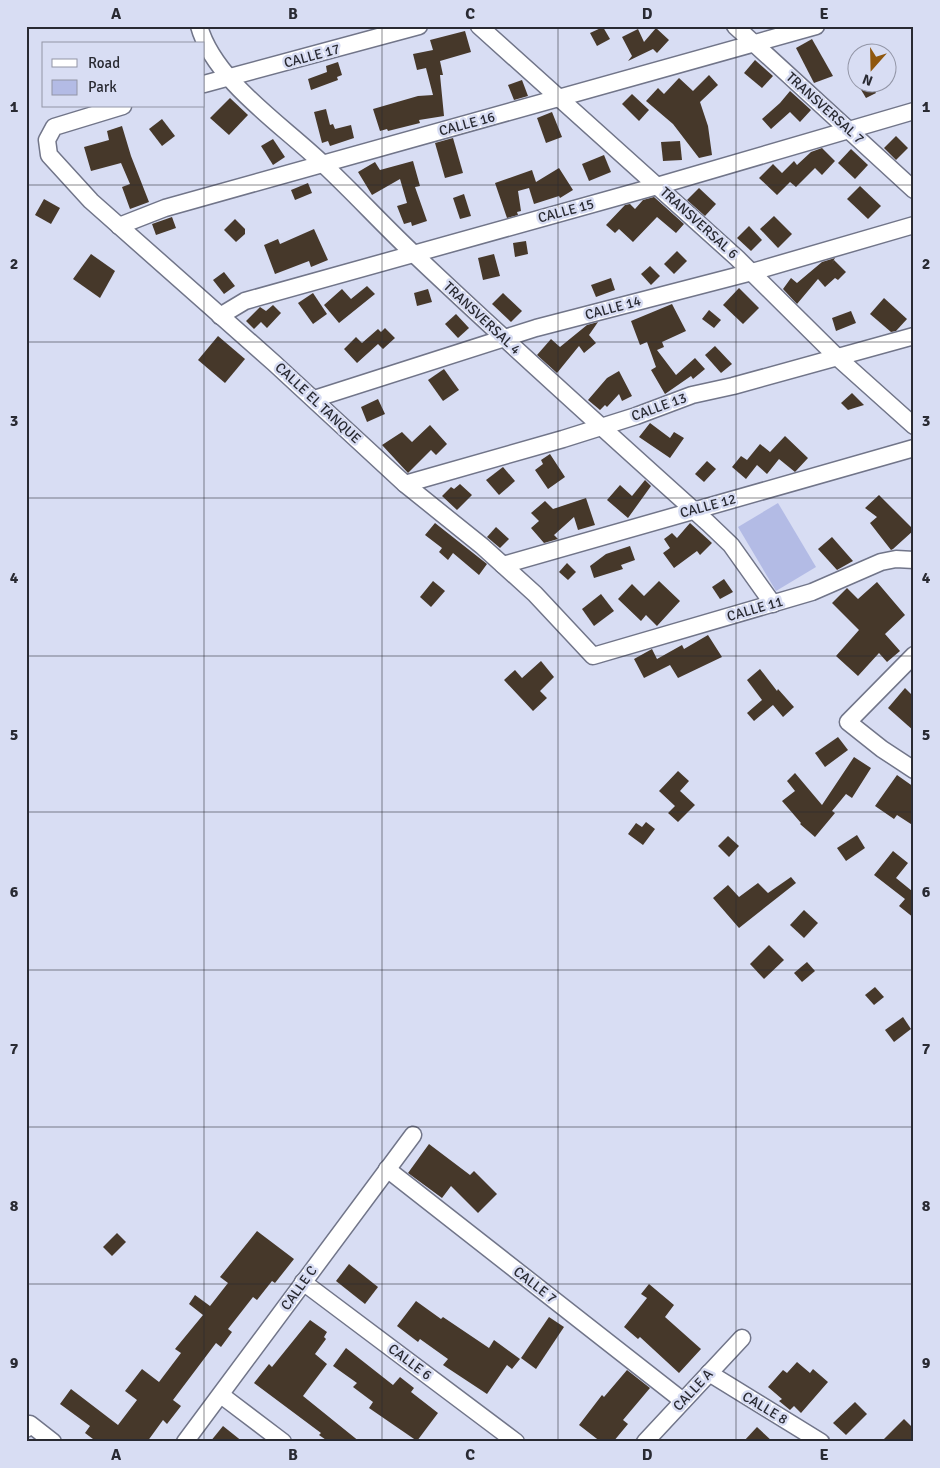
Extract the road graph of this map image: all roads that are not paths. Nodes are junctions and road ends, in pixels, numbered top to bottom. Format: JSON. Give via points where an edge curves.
{"nodes":[{"id":1,"x":199,"y":26,"type":"edge"},
{"id":2,"x":419,"y":26,"type":"edge"},
{"id":3,"x":479,"y":26,"type":"edge"},
{"id":4,"x":735,"y":26,"type":"edge"},
{"id":5,"x":816,"y":26,"type":"edge"},
{"id":6,"x":754,"y":44,"type":"junction"},
{"id":7,"x":228,"y":78,"type":"junction"},
{"id":8,"x":205,"y":84,"type":"edge"},
{"id":9,"x":560,"y":99,"type":"junction"},
{"id":10,"x":116,"y":108,"type":"edge"},
{"id":11,"x":914,"y":111,"type":"edge"},
{"id":12,"x":849,"y":129,"type":"junction"},
{"id":13,"x":323,"y":164,"type":"junction"},
{"id":14,"x":657,"y":186,"type":"junction"},
{"id":15,"x":914,"y":190,"type":"edge"},
{"id":16,"x":914,"y":225,"type":"edge"},
{"id":17,"x":119,"y":226,"type":"junction"},
{"id":18,"x":413,"y":254,"type":"junction"},
{"id":19,"x":752,"y":272,"type":"junction"},
{"id":20,"x":220,"y":316,"type":"junction"},
{"id":21,"x":914,"y":336,"type":"edge"},
{"id":22,"x":503,"y":338,"type":"junction"},
{"id":23,"x":837,"y":356,"type":"junction"},
{"id":24,"x":314,"y":399,"type":"junction"},
{"id":25,"x":914,"y":426,"type":"edge"},
{"id":26,"x":601,"y":427,"type":"junction"},
{"id":27,"x":914,"y":448,"type":"edge"},
{"id":28,"x":405,"y":484,"type":"junction"},
{"id":29,"x":693,"y":510,"type":"junction"},
{"id":30,"x":914,"y":560,"type":"edge"},
{"id":31,"x":503,"y":566,"type":"junction"},
{"id":32,"x":772,"y":604,"type":"junction"},
{"id":33,"x":914,"y":655,"type":"edge"},
{"id":34,"x":592,"y":656,"type":"joint"},
{"id":35,"x":914,"y":770,"type":"edge"},
{"id":36,"x":413,"y":1135,"type":"dead end"},
{"id":37,"x":387,"y":1169,"type":"junction"},
{"id":38,"x":303,"y":1282,"type":"junction"},
{"id":39,"x":742,"y":1338,"type":"dead end"},
{"id":40,"x":709,"y":1373,"type":"junction"},
{"id":41,"x":221,"y":1395,"type":"junction"},
{"id":42,"x":683,"y":1400,"type":"junction"},
{"id":43,"x":28,"y":1426,"type":"edge"},
{"id":44,"x":53,"y":1442,"type":"edge"},
{"id":45,"x":185,"y":1442,"type":"edge"},
{"id":46,"x":283,"y":1442,"type":"edge"},
{"id":47,"x":516,"y":1442,"type":"edge"},
{"id":48,"x":645,"y":1442,"type":"edge"},
{"id":49,"x":821,"y":1442,"type":"edge"}],
"edges":[{"from":1,"to":7,"type":"street","name":"TRANSVERSAL 4","via":[[211,54]]},
{"from":2,"to":7,"type":"street","name":"CALLE 17"},
{"from":3,"to":9,"type":"street","name":"TRANSVERSAL 6"},
{"from":4,"to":6,"type":"street","name":"TRANSVERSAL 7"},
{"from":5,"to":6,"type":"street","name":"CALLE 16"},
{"from":6,"to":9,"type":"street","name":"CALLE 16"},
{"from":6,"to":12,"type":"street","name":"TRANSVERSAL 7"},
{"from":7,"to":8,"type":"street","name":"CALLE 17"},
{"from":7,"to":13,"type":"street","name":"TRANSVERSAL 4"},
{"from":9,"to":13,"type":"street","name":"CALLE 16"},
{"from":9,"to":14,"type":"street","name":"TRANSVERSAL 6"},
{"from":10,"to":17,"type":"street","name":"CALLE EL TANQUE","via":[[54,127],[47,140],[47,148],[66,176]]},
{"from":11,"to":12,"type":"street","name":"CALLE 15"},
{"from":12,"to":14,"type":"street","name":"CALLE 15"},
{"from":12,"to":15,"type":"street","name":"TRANSVERSAL 7"},
{"from":13,"to":17,"type":"street","name":"CALLE 16","via":[[165,208]]},
{"from":13,"to":18,"type":"street","name":"TRANSVERSAL 4"},
{"from":14,"to":18,"type":"street","name":"CALLE 15"},
{"from":14,"to":19,"type":"street","name":"TRANSVERSAL 6"},
{"from":16,"to":19,"type":"street","name":"CALLE 14"},
{"from":17,"to":20,"type":"street","name":"CALLE EL TANQUE"},
{"from":18,"to":20,"type":"street","name":"CALLE 15","via":[[245,302]]},
{"from":18,"to":22,"type":"street","name":"TRANSVERSAL 4"},
{"from":19,"to":22,"type":"street","name":"CALLE 14"},
{"from":19,"to":23,"type":"street","name":"TRANSVERSAL 6"},
{"from":20,"to":24,"type":"street","name":"CALLE EL TANQUE"},
{"from":21,"to":23,"type":"street","name":"CALLE 13"},
{"from":22,"to":24,"type":"street","name":"CALLE 14"},
{"from":22,"to":26,"type":"street","name":"TRANSVERSAL 4"},
{"from":23,"to":25,"type":"street","name":"TRANSVERSAL 6"},
{"from":23,"to":26,"type":"street","name":"CALLE 13","via":[[692,395]]},
{"from":24,"to":28,"type":"street","name":"CALLE EL TANQUE"},
{"from":26,"to":28,"type":"street","name":"CALLE 13"},
{"from":26,"to":29,"type":"street","name":"TRANSVERSAL 4"},
{"from":27,"to":29,"type":"street","name":"CALLE 12"},
{"from":28,"to":31,"type":"street","name":"CALLE EL TANQUE"},
{"from":29,"to":31,"type":"street","name":"CALLE 12"},
{"from":29,"to":32,"type":"street","name":"TRANSVERSAL 4","via":[[731,545]]},
{"from":30,"to":32,"type":"street","name":"CALLE 11","via":[[881,562],[812,592]]},
{"from":31,"to":34,"type":"street","name":"CALLE EL TANQUE","via":[[535,594]]},
{"from":32,"to":34,"type":"street","name":"CALLE 11"},
{"from":33,"to":35,"type":"street","via":[[848,722]]},
{"from":36,"to":37,"type":"street","name":"CALLE C"},
{"from":37,"to":38,"type":"street","name":"CALLE C"},
{"from":37,"to":42,"type":"street","name":"CALLE 7"},
{"from":38,"to":41,"type":"street","name":"CALLE C"},
{"from":38,"to":47,"type":"street","name":"CALLE 6"},
{"from":39,"to":40,"type":"street","name":"CALLE A"},
{"from":40,"to":42,"type":"street","name":"CALLE A"},
{"from":40,"to":49,"type":"street","name":"CALLE 8"},
{"from":41,"to":45,"type":"street","name":"CALLE C"},
{"from":41,"to":46,"type":"street"},
{"from":42,"to":48,"type":"street","name":"CALLE A"},
{"from":43,"to":44,"type":"street"}]}
